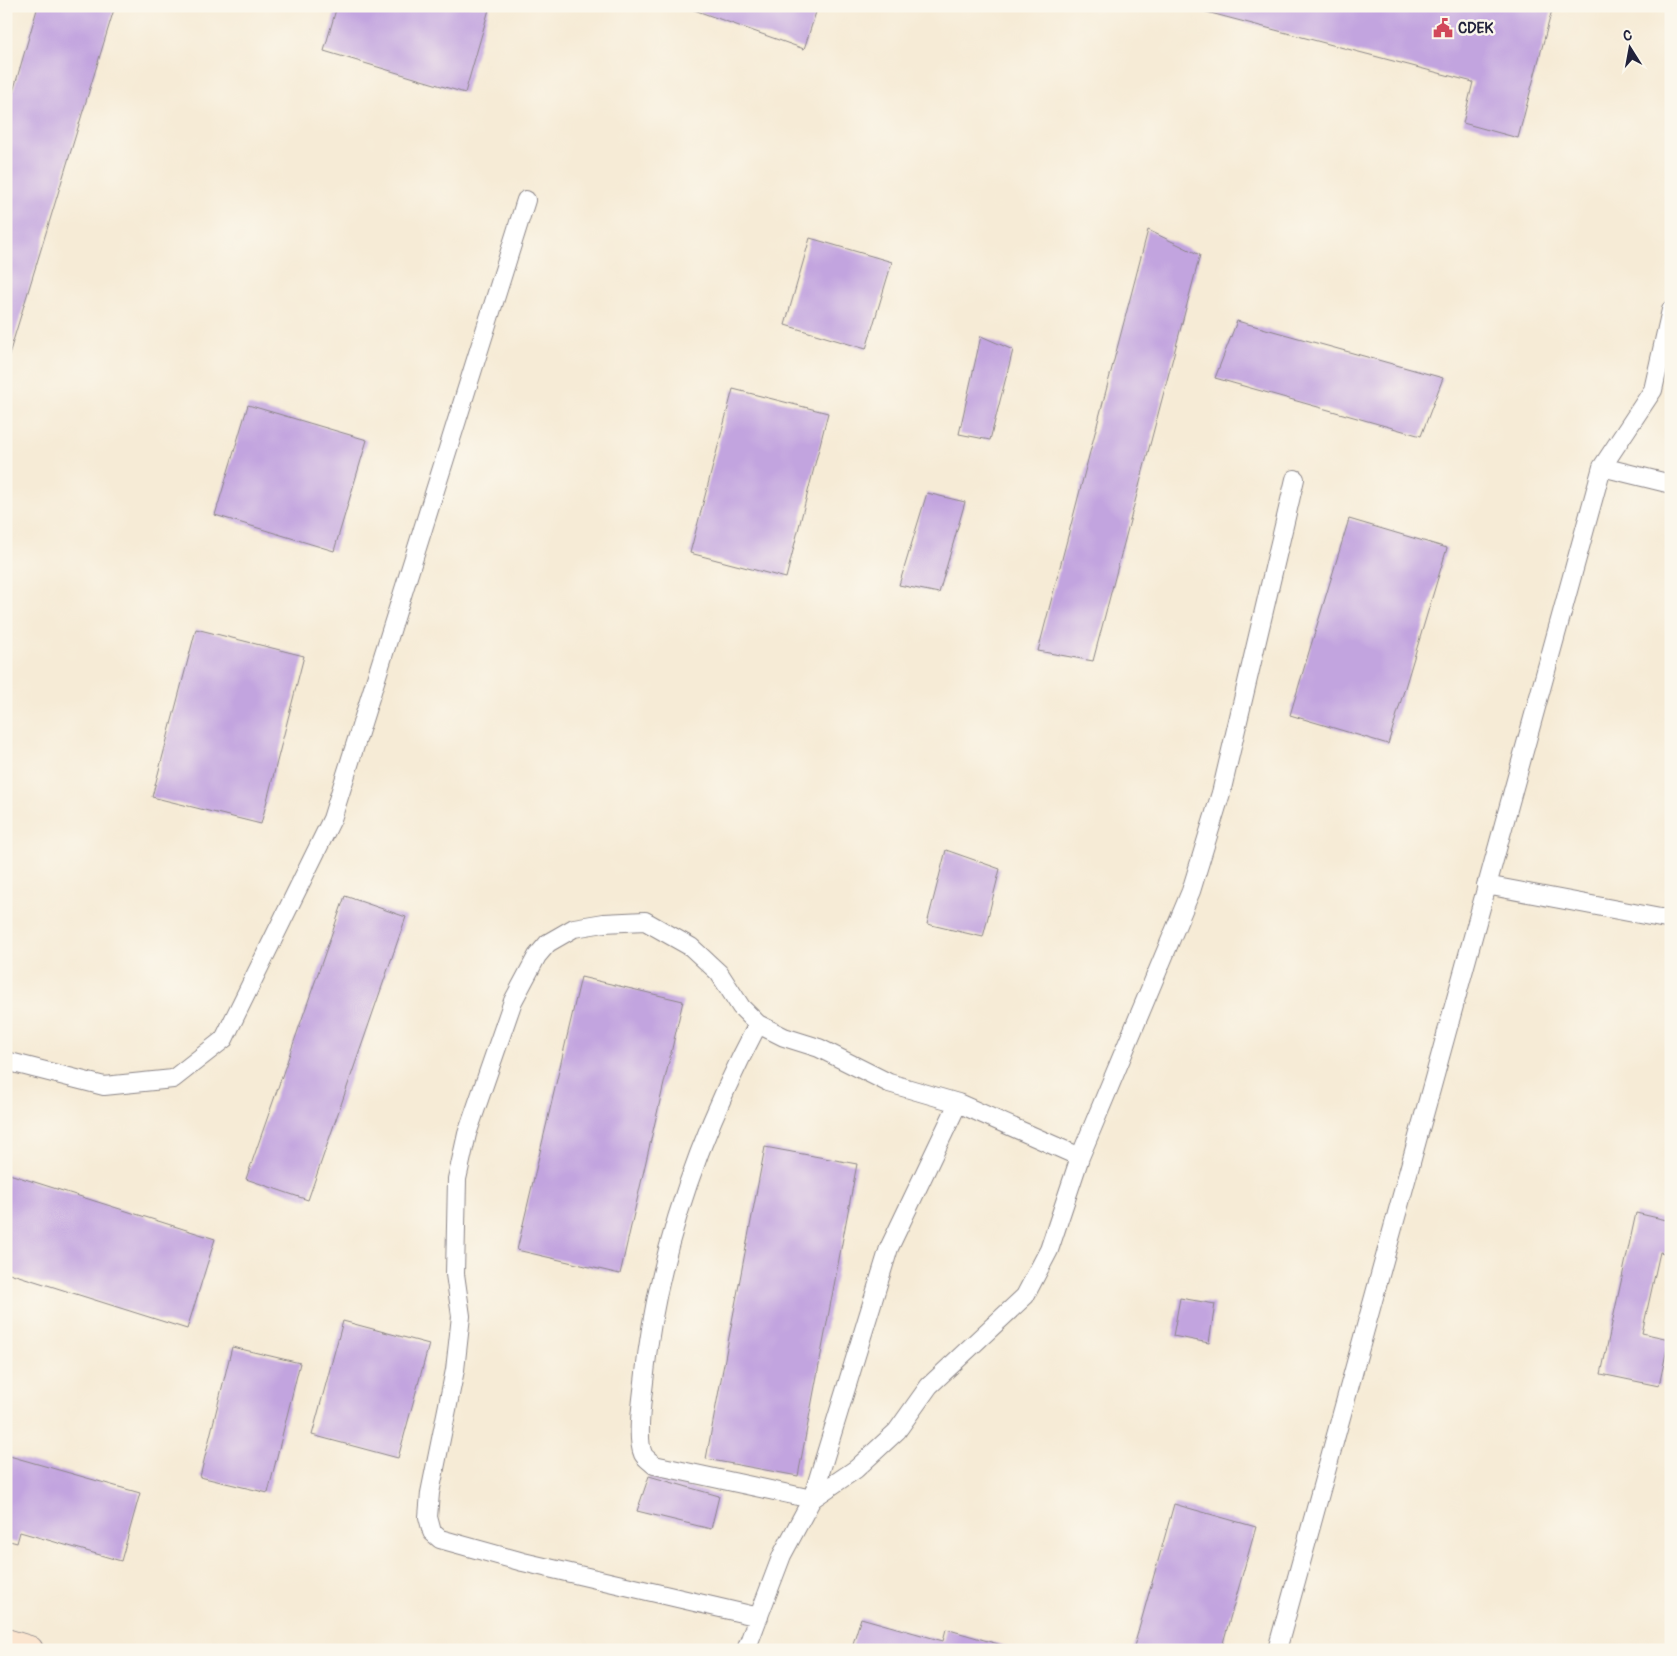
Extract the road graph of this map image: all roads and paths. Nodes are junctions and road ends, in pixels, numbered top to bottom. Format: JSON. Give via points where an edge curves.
{"nodes":[{"id":1,"x":526,"y":200,"type":"dead end"},
{"id":2,"x":1671,"y":310,"type":"edge"},
{"id":3,"x":1602,"y":467,"type":"junction"},
{"id":4,"x":1294,"y":479,"type":"dead end"},
{"id":5,"x":1671,"y":484,"type":"edge"},
{"id":6,"x":1486,"y":885,"type":"junction"},
{"id":7,"x":1671,"y":920,"type":"edge"},
{"id":8,"x":758,"y":1024,"type":"junction"},
{"id":9,"x":6,"y":1061,"type":"edge"},
{"id":10,"x":958,"y":1103,"type":"junction"},
{"id":11,"x":1080,"y":1157,"type":"junction"},
{"id":12,"x":812,"y":1499,"type":"junction"},
{"id":13,"x":759,"y":1617,"type":"junction"},
{"id":14,"x":6,"y":1643,"type":"edge"},
{"id":15,"x":29,"y":1650,"type":"edge"},
{"id":16,"x":746,"y":1650,"type":"edge"},
{"id":17,"x":1276,"y":1650,"type":"edge"}],
"edges":[{"from":1,"to":9,"type":"lane","via":[[332,818],[224,1039],[173,1079],[104,1086]]},
{"from":2,"to":3,"type":"lane","via":[[1653,390]]},
{"from":3,"to":5,"type":"lane"},
{"from":3,"to":6,"type":"lane"},
{"from":4,"to":11,"type":"lane","via":[[1221,793],[1191,891]]},
{"from":6,"to":7,"type":"lane"},
{"from":6,"to":17,"type":"lane"},
{"from":8,"to":10,"type":"lane","via":[[819,1048],[889,1083]]},
{"from":8,"to":12,"type":"lane","via":[[727,1082],[671,1235],[655,1299],[640,1428],[643,1454],[654,1465]]},
{"from":8,"to":13,"type":"lane","via":[[741,1007],[718,973],[691,946],[645,921],[574,928],[548,943],[537,956],[514,1001],[467,1134],[457,1179],[454,1274],[461,1316],[455,1370],[428,1517],[432,1532],[440,1540]]},
{"from":10,"to":11,"type":"lane"},
{"from":10,"to":12,"type":"lane","via":[[889,1248]]},
{"from":11,"to":12,"type":"lane","via":[[1049,1250],[1025,1296],[929,1386],[890,1437],[856,1469]]},
{"from":12,"to":13,"type":"lane","via":[[782,1555]]},
{"from":13,"to":16,"type":"lane"},
{"from":14,"to":15,"type":"main road"}]}
